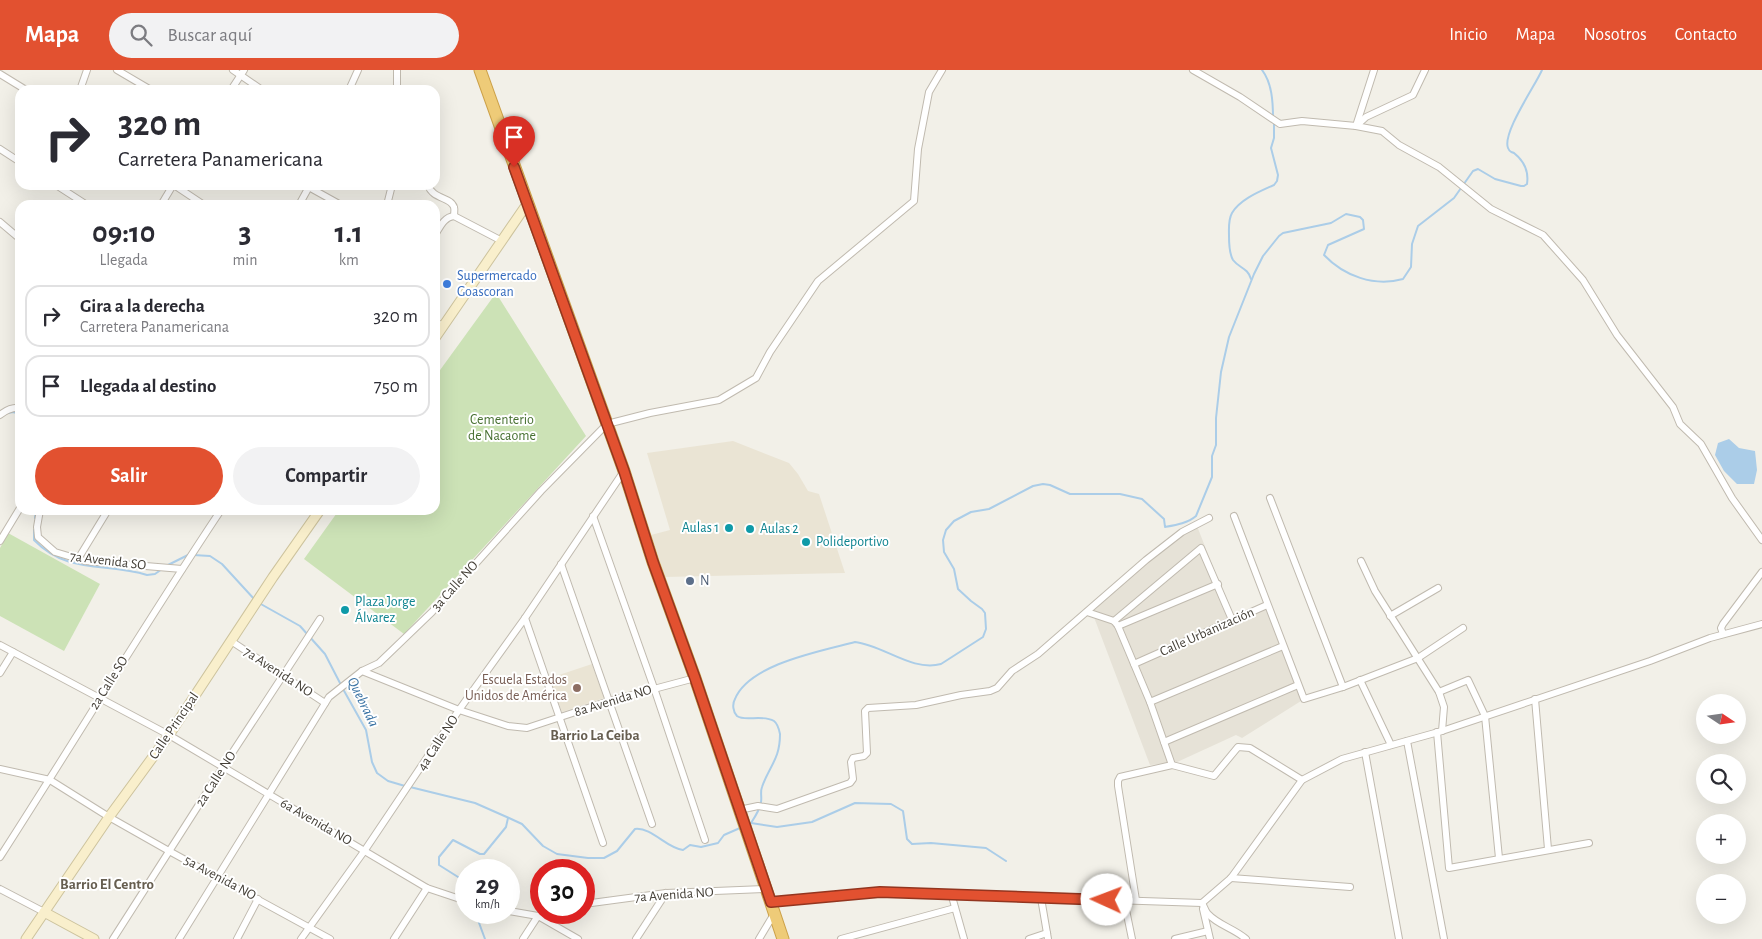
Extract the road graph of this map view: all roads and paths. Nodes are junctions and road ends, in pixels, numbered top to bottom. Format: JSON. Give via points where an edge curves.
{"nodes":[{"id":1,"x":87,"y":70,"type":"edge"},
{"id":2,"x":117,"y":70,"type":"edge"},
{"id":3,"x":233,"y":70,"type":"edge"},
{"id":4,"x":358,"y":70,"type":"edge"},
{"id":5,"x":397,"y":70,"type":"edge"},
{"id":6,"x":480,"y":70,"type":"edge"},
{"id":7,"x":942,"y":70,"type":"edge"},
{"id":8,"x":1193,"y":70,"type":"edge"},
{"id":9,"x":1374,"y":70,"type":"edge"},
{"id":10,"x":1425,"y":70,"type":"edge"},
{"id":11,"x":242,"y":72,"type":"edge"},
{"id":12,"x":0,"y":74,"type":"edge"},
{"id":13,"x":18,"y":85,"type":"edge"},
{"id":14,"x":82,"y":85,"type":"edge"},
{"id":15,"x":142,"y":85,"type":"edge"},
{"id":16,"x":234,"y":85,"type":"edge"},
{"id":17,"x":256,"y":85,"type":"edge"},
{"id":18,"x":351,"y":85,"type":"edge"},
{"id":19,"x":397,"y":85,"type":"edge"},
{"id":20,"x":1356,"y":126,"type":"junction"},
{"id":21,"x":0,"y":149,"type":"edge"},
{"id":22,"x":15,"y":159,"type":"edge"},
{"id":23,"x":64,"y":190,"type":"edge"},
{"id":24,"x":181,"y":190,"type":"edge"},
{"id":25,"x":315,"y":190,"type":"edge"},
{"id":26,"x":430,"y":190,"type":"edge"},
{"id":27,"x":79,"y":200,"type":"edge"},
{"id":28,"x":196,"y":200,"type":"edge"},
{"id":29,"x":332,"y":200,"type":"edge"},
{"id":30,"x":527,"y":204,"type":"junction"},
{"id":31,"x":454,"y":216,"type":"junction"},
{"id":32,"x":0,"y":222,"type":"edge"},
{"id":33,"x":440,"y":227,"type":"edge"},
{"id":34,"x":15,"y":235,"type":"edge"},
{"id":35,"x":502,"y":241,"type":"junction"},
{"id":36,"x":440,"y":323,"type":"edge"},
{"id":37,"x":15,"y":408,"type":"edge"},
{"id":38,"x":0,"y":415,"type":"edge"},
{"id":39,"x":607,"y":424,"type":"junction"},
{"id":40,"x":624,"y":471,"type":"junction"},
{"id":41,"x":1270,"y":498,"type":"dead end"},
{"id":42,"x":16,"y":515,"type":"edge"},
{"id":43,"x":40,"y":515,"type":"edge"},
{"id":44,"x":105,"y":515,"type":"edge"},
{"id":45,"x":218,"y":515,"type":"edge"},
{"id":46,"x":317,"y":515,"type":"edge"},
{"id":47,"x":593,"y":516,"type":"junction"},
{"id":48,"x":1234,"y":516,"type":"dead end"},
{"id":49,"x":1209,"y":518,"type":"dead end"},
{"id":50,"x":1762,"y":540,"type":"edge"},
{"id":51,"x":0,"y":541,"type":"edge"},
{"id":52,"x":78,"y":559,"type":"junction"},
{"id":53,"x":1361,"y":561,"type":"dead end"},
{"id":54,"x":561,"y":564,"type":"junction"},
{"id":55,"x":182,"y":568,"type":"junction"},
{"id":56,"x":1762,"y":572,"type":"edge"},
{"id":57,"x":1218,"y":584,"type":"junction"},
{"id":58,"x":1438,"y":588,"type":"dead end"},
{"id":59,"x":1267,"y":605,"type":"junction"},
{"id":60,"x":1087,"y":612,"type":"junction"},
{"id":61,"x":1390,"y":616,"type":"junction"},
{"id":62,"x":525,"y":618,"type":"junction"},
{"id":63,"x":320,"y":619,"type":"dead end"},
{"id":64,"x":1233,"y":622,"type":"junction"},
{"id":65,"x":1116,"y":623,"type":"junction"},
{"id":66,"x":1762,"y":624,"type":"edge"},
{"id":67,"x":1463,"y":628,"type":"dead end"},
{"id":68,"x":1723,"y":634,"type":"junction"},
{"id":69,"x":231,"y":641,"type":"junction"},
{"id":70,"x":0,"y":645,"type":"edge"},
{"id":71,"x":1283,"y":646,"type":"junction"},
{"id":72,"x":13,"y":652,"type":"junction"},
{"id":73,"x":1418,"y":658,"type":"junction"},
{"id":74,"x":1134,"y":664,"type":"junction"},
{"id":75,"x":362,"y":671,"type":"junction"},
{"id":76,"x":0,"y":673,"type":"edge"},
{"id":77,"x":283,"y":675,"type":"junction"},
{"id":78,"x":695,"y":678,"type":"junction"},
{"id":79,"x":1360,"y":680,"type":"junction"},
{"id":80,"x":1298,"y":685,"type":"junction"},
{"id":81,"x":1343,"y":686,"type":"junction"},
{"id":82,"x":654,"y":688,"type":"junction"},
{"id":83,"x":1439,"y":692,"type":"junction"},
{"id":84,"x":100,"y":697,"type":"junction"},
{"id":85,"x":1535,"y":700,"type":"junction"},
{"id":86,"x":609,"y":702,"type":"junction"},
{"id":87,"x":1150,"y":702,"type":"junction"},
{"id":88,"x":325,"y":703,"type":"junction"},
{"id":89,"x":459,"y":710,"type":"junction"},
{"id":90,"x":1485,"y":716,"type":"junction"},
{"id":91,"x":559,"y":717,"type":"junction"},
{"id":92,"x":1440,"y":732,"type":"junction"},
{"id":93,"x":169,"y":735,"type":"junction"},
{"id":94,"x":1407,"y":741,"type":"junction"},
{"id":95,"x":1164,"y":742,"type":"junction"},
{"id":96,"x":1391,"y":745,"type":"junction"},
{"id":97,"x":1365,"y":752,"type":"junction"},
{"id":98,"x":1172,"y":764,"type":"junction"},
{"id":99,"x":223,"y":767,"type":"junction"},
{"id":100,"x":0,"y":769,"type":"edge"},
{"id":101,"x":50,"y":780,"type":"junction"},
{"id":102,"x":1302,"y":780,"type":"junction"},
{"id":103,"x":269,"y":794,"type":"junction"},
{"id":104,"x":109,"y":817,"type":"junction"},
{"id":105,"x":743,"y":820,"type":"junction"},
{"id":106,"x":652,"y":824,"type":"dead end"},
{"id":107,"x":705,"y":840,"type":"dead end"},
{"id":108,"x":603,"y":843,"type":"dead end"},
{"id":109,"x":1589,"y":843,"type":"dead end"},
{"id":110,"x":1548,"y":849,"type":"junction"},
{"id":111,"x":365,"y":850,"type":"junction"},
{"id":112,"x":169,"y":851,"type":"junction"},
{"id":113,"x":0,"y":857,"type":"edge"},
{"id":114,"x":1499,"y":858,"type":"junction"},
{"id":115,"x":216,"y":876,"type":"junction"},
{"id":116,"x":1231,"y":878,"type":"junction"},
{"id":117,"x":1350,"y":887,"type":"dead end"},
{"id":118,"x":427,"y":888,"type":"junction"},
{"id":119,"x":0,"y":889,"type":"edge"},
{"id":120,"x":766,"y":889,"type":"junction"},
{"id":121,"x":666,"y":893,"type":"junction"},
{"id":122,"x":951,"y":894,"type":"junction"},
{"id":123,"x":455,"y":897,"type":"edge"},
{"id":124,"x":1041,"y":898,"type":"junction"},
{"id":125,"x":258,"y":899,"type":"junction"},
{"id":126,"x":1124,"y":900,"type":"junction"},
{"id":127,"x":1136,"y":900,"type":"junction"},
{"id":128,"x":771,"y":902,"type":"junction"},
{"id":129,"x":595,"y":903,"type":"edge"},
{"id":130,"x":1202,"y":903,"type":"junction"},
{"id":131,"x":955,"y":908,"type":"junction"},
{"id":132,"x":44,"y":912,"type":"junction"},
{"id":133,"x":774,"y":914,"type":"junction"},
{"id":134,"x":533,"y":924,"type":"edge"},
{"id":135,"x":552,"y":924,"type":"edge"},
{"id":136,"x":309,"y":926,"type":"junction"},
{"id":137,"x":1208,"y":931,"type":"junction"},
{"id":138,"x":1048,"y":936,"type":"edge"},
{"id":139,"x":26,"y":939,"type":"edge"},
{"id":140,"x":94,"y":939,"type":"edge"},
{"id":141,"x":113,"y":939,"type":"edge"},
{"id":142,"x":179,"y":939,"type":"edge"},
{"id":143,"x":237,"y":939,"type":"edge"},
{"id":144,"x":300,"y":939,"type":"edge"},
{"id":145,"x":330,"y":939,"type":"edge"},
{"id":146,"x":394,"y":939,"type":"edge"},
{"id":147,"x":523,"y":939,"type":"edge"},
{"id":148,"x":578,"y":939,"type":"edge"},
{"id":149,"x":636,"y":939,"type":"edge"},
{"id":150,"x":758,"y":939,"type":"edge"},
{"id":151,"x":783,"y":939,"type":"edge"},
{"id":152,"x":841,"y":939,"type":"edge"},
{"id":153,"x":964,"y":939,"type":"edge"},
{"id":154,"x":1029,"y":939,"type":"edge"},
{"id":155,"x":1132,"y":939,"type":"edge"},
{"id":156,"x":1175,"y":939,"type":"edge"},
{"id":157,"x":1210,"y":939,"type":"edge"},
{"id":158,"x":1246,"y":939,"type":"edge"},
{"id":159,"x":1399,"y":939,"type":"edge"},
{"id":160,"x":1444,"y":939,"type":"edge"}],
"edges":[{"from":1,"to":14,"type":"street"},
{"from":2,"to":15,"type":"street"},
{"from":3,"to":11,"type":"street"},
{"from":4,"to":18,"type":"street"},
{"from":5,"to":19,"type":"street"},
{"from":6,"to":30,"type":"highway"},
{"from":7,"to":39,"type":"street","via":[[929,92],[918,149],[914,201],[818,280],[756,378],[719,400]]},
{"from":8,"to":20,"type":"street","via":[[1280,124],[1302,121]]},
{"from":9,"to":20,"type":"street"},
{"from":10,"to":20,"type":"street","via":[[1413,95],[1366,117]]},
{"from":11,"to":16,"type":"street"},
{"from":11,"to":17,"type":"street"},
{"from":12,"to":13,"type":"street"},
{"from":20,"to":50,"type":"street","via":[[1382,131],[1399,145],[1438,167],[1491,209],[1543,235],[1584,280],[1618,335],[1673,407],[1680,424],[1701,444],[1732,498]]},
{"from":21,"to":22,"type":"street"},
{"from":23,"to":27,"type":"street"},
{"from":24,"to":28,"type":"street"},
{"from":25,"to":29,"type":"street"},
{"from":26,"to":31,"type":"street","via":[[454,206]]},
{"from":30,"to":35,"type":"street"},
{"from":30,"to":39,"type":"highway"},
{"from":31,"to":33,"type":"street","via":[[450,216]]},
{"from":31,"to":35,"type":"street"},
{"from":32,"to":34,"type":"street"},
{"from":35,"to":36,"type":"street"},
{"from":37,"to":38,"type":"street"},
{"from":39,"to":40,"type":"highway"},
{"from":39,"to":75,"type":"street","name":"3a Calle NO","via":[[540,491],[432,612],[379,663]]},
{"from":40,"to":47,"type":"street","name":"4a Calle NO"},
{"from":40,"to":78,"type":"highway"},
{"from":41,"to":81,"type":"street"},
{"from":42,"to":51,"type":"street"},
{"from":43,"to":52,"type":"street","name":"7a Avenida SO","via":[[38,537],[55,552]]},
{"from":44,"to":52,"type":"street"},
{"from":45,"to":55,"type":"street","name":"2a Calle SO"},
{"from":46,"to":69,"type":"street","name":"Calle Principal"},
{"from":47,"to":54,"type":"street","name":"4a Calle NO"},
{"from":47,"to":82,"type":"street"},
{"from":48,"to":59,"type":"street"},
{"from":49,"to":60,"type":"street","via":[[1182,532]]},
{"from":52,"to":55,"type":"street","name":"7a Avenida SO"},
{"from":53,"to":61,"type":"street"},
{"from":54,"to":62,"type":"street","name":"4a Calle NO"},
{"from":54,"to":86,"type":"street"},
{"from":55,"to":84,"type":"street","name":"2a Calle SO"},
{"from":56,"to":68,"type":"street","via":[[1723,624]]},
{"from":57,"to":64,"type":"street"},
{"from":57,"to":65,"type":"street"},
{"from":57,"to":65,"type":"street","via":[[1201,548]]},
{"from":58,"to":61,"type":"street"},
{"from":59,"to":64,"type":"street","name":"Calle Urbanización"},
{"from":59,"to":71,"type":"street","name":"Calle Urbanización"},
{"from":60,"to":65,"type":"street"},
{"from":60,"to":105,"type":"street","via":[[1038,654],[1012,671],[997,688],[916,705],[868,708],[864,711],[867,753],[852,758],[853,779],[850,783],[777,809],[758,806]]},
{"from":61,"to":73,"type":"street"},
{"from":62,"to":89,"type":"street","name":"4a Calle NO"},
{"from":62,"to":91,"type":"street"},
{"from":63,"to":77,"type":"street","name":"2a Calle NO"},
{"from":64,"to":74,"type":"street","name":"Calle Urbanización"},
{"from":65,"to":74,"type":"street"},
{"from":66,"to":68,"type":"street"},
{"from":67,"to":73,"type":"street"},
{"from":68,"to":85,"type":"street"},
{"from":69,"to":77,"type":"street","name":"7a Avenida NO"},
{"from":69,"to":93,"type":"street","name":"Calle Principal"},
{"from":70,"to":72,"type":"street","name":"6a Avenida NO"},
{"from":71,"to":80,"type":"street","name":"Calle Urbanización"},
{"from":71,"to":87,"type":"street"},
{"from":72,"to":76,"type":"street"},
{"from":72,"to":84,"type":"street","name":"6a Avenida NO"},
{"from":73,"to":79,"type":"street"},
{"from":73,"to":83,"type":"street"},
{"from":74,"to":87,"type":"street"},
{"from":75,"to":88,"type":"street","name":"3a Calle NO","via":[[328,697]]},
{"from":75,"to":89,"type":"street","name":"8a Avenida NO"},
{"from":77,"to":88,"type":"street","name":"7a Avenida NO"},
{"from":77,"to":99,"type":"street","name":"2a Calle NO"},
{"from":78,"to":82,"type":"street","name":"8a Avenida NO"},
{"from":78,"to":105,"type":"highway"},
{"from":79,"to":81,"type":"street"},
{"from":79,"to":96,"type":"street"},
{"from":80,"to":81,"type":"street","name":"Calle Urbanización","via":[[1304,699]]},
{"from":80,"to":95,"type":"street"},
{"from":82,"to":86,"type":"street","name":"8a Avenida NO"},
{"from":82,"to":107,"type":"street"},
{"from":83,"to":90,"type":"street","via":[[1468,680]]},
{"from":83,"to":92,"type":"street","via":[[1444,707]]},
{"from":84,"to":93,"type":"street","name":"6a Avenida NO"},
{"from":84,"to":101,"type":"street","name":"2a Calle SO"},
{"from":85,"to":90,"type":"street"},
{"from":85,"to":110,"type":"street"},
{"from":86,"to":91,"type":"street","name":"8a Avenida NO"},
{"from":86,"to":106,"type":"street"},
{"from":87,"to":95,"type":"street"},
{"from":88,"to":103,"type":"street","name":"3a Calle NO"},
{"from":89,"to":91,"type":"street","name":"8a Avenida NO","via":[[508,726],[527,728]]},
{"from":89,"to":111,"type":"street","name":"4a Calle NO"},
{"from":90,"to":92,"type":"street"},
{"from":90,"to":114,"type":"street"},
{"from":91,"to":108,"type":"street"},
{"from":92,"to":94,"type":"street"},
{"from":92,"to":114,"type":"street","via":[[1449,868]]},
{"from":93,"to":99,"type":"street","name":"6a Avenida NO"},
{"from":93,"to":104,"type":"street","name":"Calle Principal"},
{"from":94,"to":96,"type":"street"},
{"from":94,"to":160,"type":"street"},
{"from":95,"to":98,"type":"street"},
{"from":96,"to":97,"type":"street"},
{"from":97,"to":102,"type":"street","via":[[1342,759]]},
{"from":97,"to":159,"type":"street"},
{"from":98,"to":102,"type":"street","via":[[1214,776],[1238,747],[1250,748]]},
{"from":98,"to":127,"type":"street","via":[[1118,780]]},
{"from":99,"to":103,"type":"street","name":"6a Avenida NO"},
{"from":99,"to":112,"type":"street","name":"2a Calle NO"},
{"from":100,"to":101,"type":"street","name":"5a Avenida NO"},
{"from":101,"to":104,"type":"street","name":"5a Avenida NO"},
{"from":101,"to":113,"type":"street","name":"2a Calle SO"},
{"from":102,"to":116,"type":"street"},
{"from":103,"to":111,"type":"street","name":"6a Avenida NO"},
{"from":103,"to":115,"type":"street","name":"3a Calle NO"},
{"from":104,"to":112,"type":"street","name":"5a Avenida NO"},
{"from":104,"to":132,"type":"street","name":"Calle Principal"},
{"from":105,"to":120,"type":"highway"},
{"from":109,"to":110,"type":"street"},
{"from":110,"to":114,"type":"street"},
{"from":111,"to":118,"type":"street","name":"6a Avenida NO"},
{"from":111,"to":136,"type":"street","name":"4a Calle NO"},
{"from":112,"to":115,"type":"street","name":"5a Avenida NO"},
{"from":112,"to":141,"type":"street","name":"2a Calle NO"},
{"from":115,"to":125,"type":"street","name":"5a Avenida NO"},
{"from":115,"to":142,"type":"street"},
{"from":116,"to":117,"type":"street"},
{"from":116,"to":130,"type":"street"},
{"from":118,"to":123,"type":"street","name":"6a Avenida NO"},
{"from":118,"to":146,"type":"street"},
{"from":119,"to":132,"type":"street"},
{"from":120,"to":121,"type":"street","name":"7a Avenida NO"},
{"from":120,"to":128,"type":"highway"},
{"from":121,"to":129,"type":"street","name":"7a Avenida NO"},
{"from":121,"to":149,"type":"street"},
{"from":122,"to":124,"type":"street"},
{"from":122,"to":128,"type":"street","via":[[860,893]]},
{"from":122,"to":131,"type":"street"},
{"from":124,"to":126,"type":"street"},
{"from":124,"to":138,"type":"street"},
{"from":125,"to":136,"type":"street","name":"5a Avenida NO"},
{"from":125,"to":143,"type":"street"},
{"from":126,"to":127,"type":"street"},
{"from":126,"to":155,"type":"street"},
{"from":127,"to":130,"type":"street"},
{"from":128,"to":133,"type":"highway"},
{"from":130,"to":137,"type":"street"},
{"from":130,"to":158,"type":"street","via":[[1208,914]]},
{"from":131,"to":152,"type":"street"},
{"from":131,"to":153,"type":"street"},
{"from":132,"to":139,"type":"street","name":"Calle Principal"},
{"from":132,"to":140,"type":"street"},
{"from":133,"to":150,"type":"street"},
{"from":133,"to":151,"type":"highway"},
{"from":134,"to":147,"type":"street"},
{"from":135,"to":148,"type":"street"},
{"from":136,"to":144,"type":"street","name":"4a Calle NO"},
{"from":136,"to":145,"type":"street","name":"5a Avenida NO"},
{"from":137,"to":156,"type":"street"},
{"from":137,"to":157,"type":"street"},
{"from":138,"to":154,"type":"street"}]}
